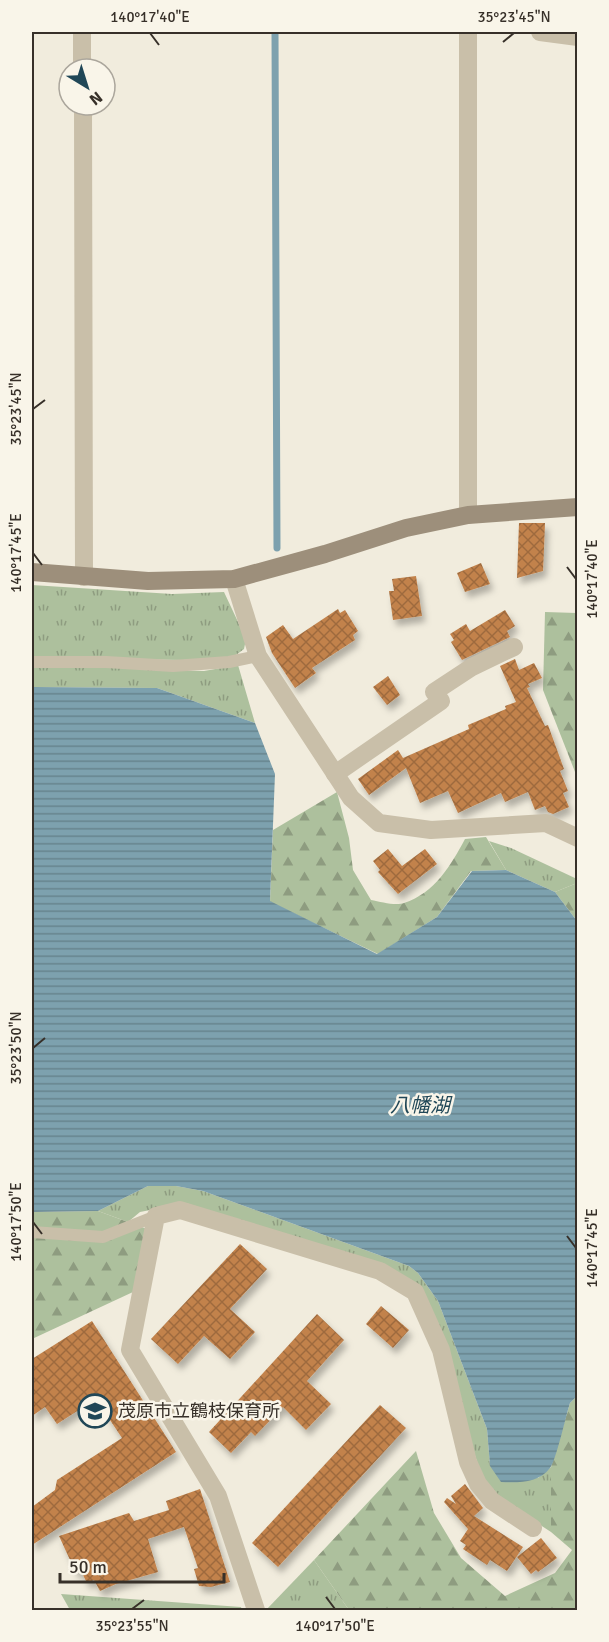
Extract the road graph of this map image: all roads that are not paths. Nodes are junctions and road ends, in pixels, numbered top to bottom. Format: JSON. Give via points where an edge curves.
{"nodes":[{"id":1,"x":82,"y":32,"type":"edge"},
{"id":2,"x":468,"y":32,"type":"edge"},
{"id":3,"x":540,"y":32,"type":"edge"},
{"id":4,"x":578,"y":37,"type":"edge"},
{"id":5,"x":82,"y":57,"type":"edge"},
{"id":6,"x":83,"y":117,"type":"edge"},
{"id":7,"x":578,"y":507,"type":"edge"},
{"id":8,"x":468,"y":515,"type":"junction"},
{"id":9,"x":32,"y":572,"type":"edge"},
{"id":10,"x":84,"y":577,"type":"junction"},
{"id":11,"x":234,"y":579,"type":"junction"},
{"id":12,"x":514,"y":647,"type":"dead end"},
{"id":13,"x":258,"y":656,"type":"junction"},
{"id":14,"x":32,"y":662,"type":"edge"},
{"id":15,"x":335,"y":774,"type":"junction"},
{"id":16,"x":578,"y":838,"type":"edge"},
{"id":17,"x":156,"y":1216,"type":"junction"},
{"id":18,"x":32,"y":1232,"type":"edge"},
{"id":19,"x":533,"y":1528,"type":"dead end"},
{"id":20,"x":256,"y":1611,"type":"edge"}],
"edges":[{"from":1,"to":5,"type":"street"},
{"from":2,"to":8,"type":"street"},
{"from":3,"to":4,"type":"street"},
{"from":6,"to":10,"type":"street"},
{"from":7,"to":8,"type":"main road"},
{"from":8,"to":11,"type":"main road","via":[[406,528]]},
{"from":9,"to":10,"type":"main road"},
{"from":10,"to":11,"type":"main road","via":[[148,581]]},
{"from":11,"to":13,"type":"street"},
{"from":12,"to":15,"type":"street","via":[[472,667],[434,692],[441,701]]},
{"from":13,"to":14,"type":"lane","via":[[173,666]]},
{"from":13,"to":15,"type":"street"},
{"from":15,"to":16,"type":"street","via":[[351,798],[380,823],[431,830],[546,823]]},
{"from":17,"to":18,"type":"lane","via":[[102,1237]]},
{"from":17,"to":19,"type":"street","via":[[180,1210],[380,1271],[415,1292],[441,1350],[468,1462],[478,1484],[492,1501]]},
{"from":17,"to":20,"type":"street","via":[[130,1350],[219,1496]]}]}
